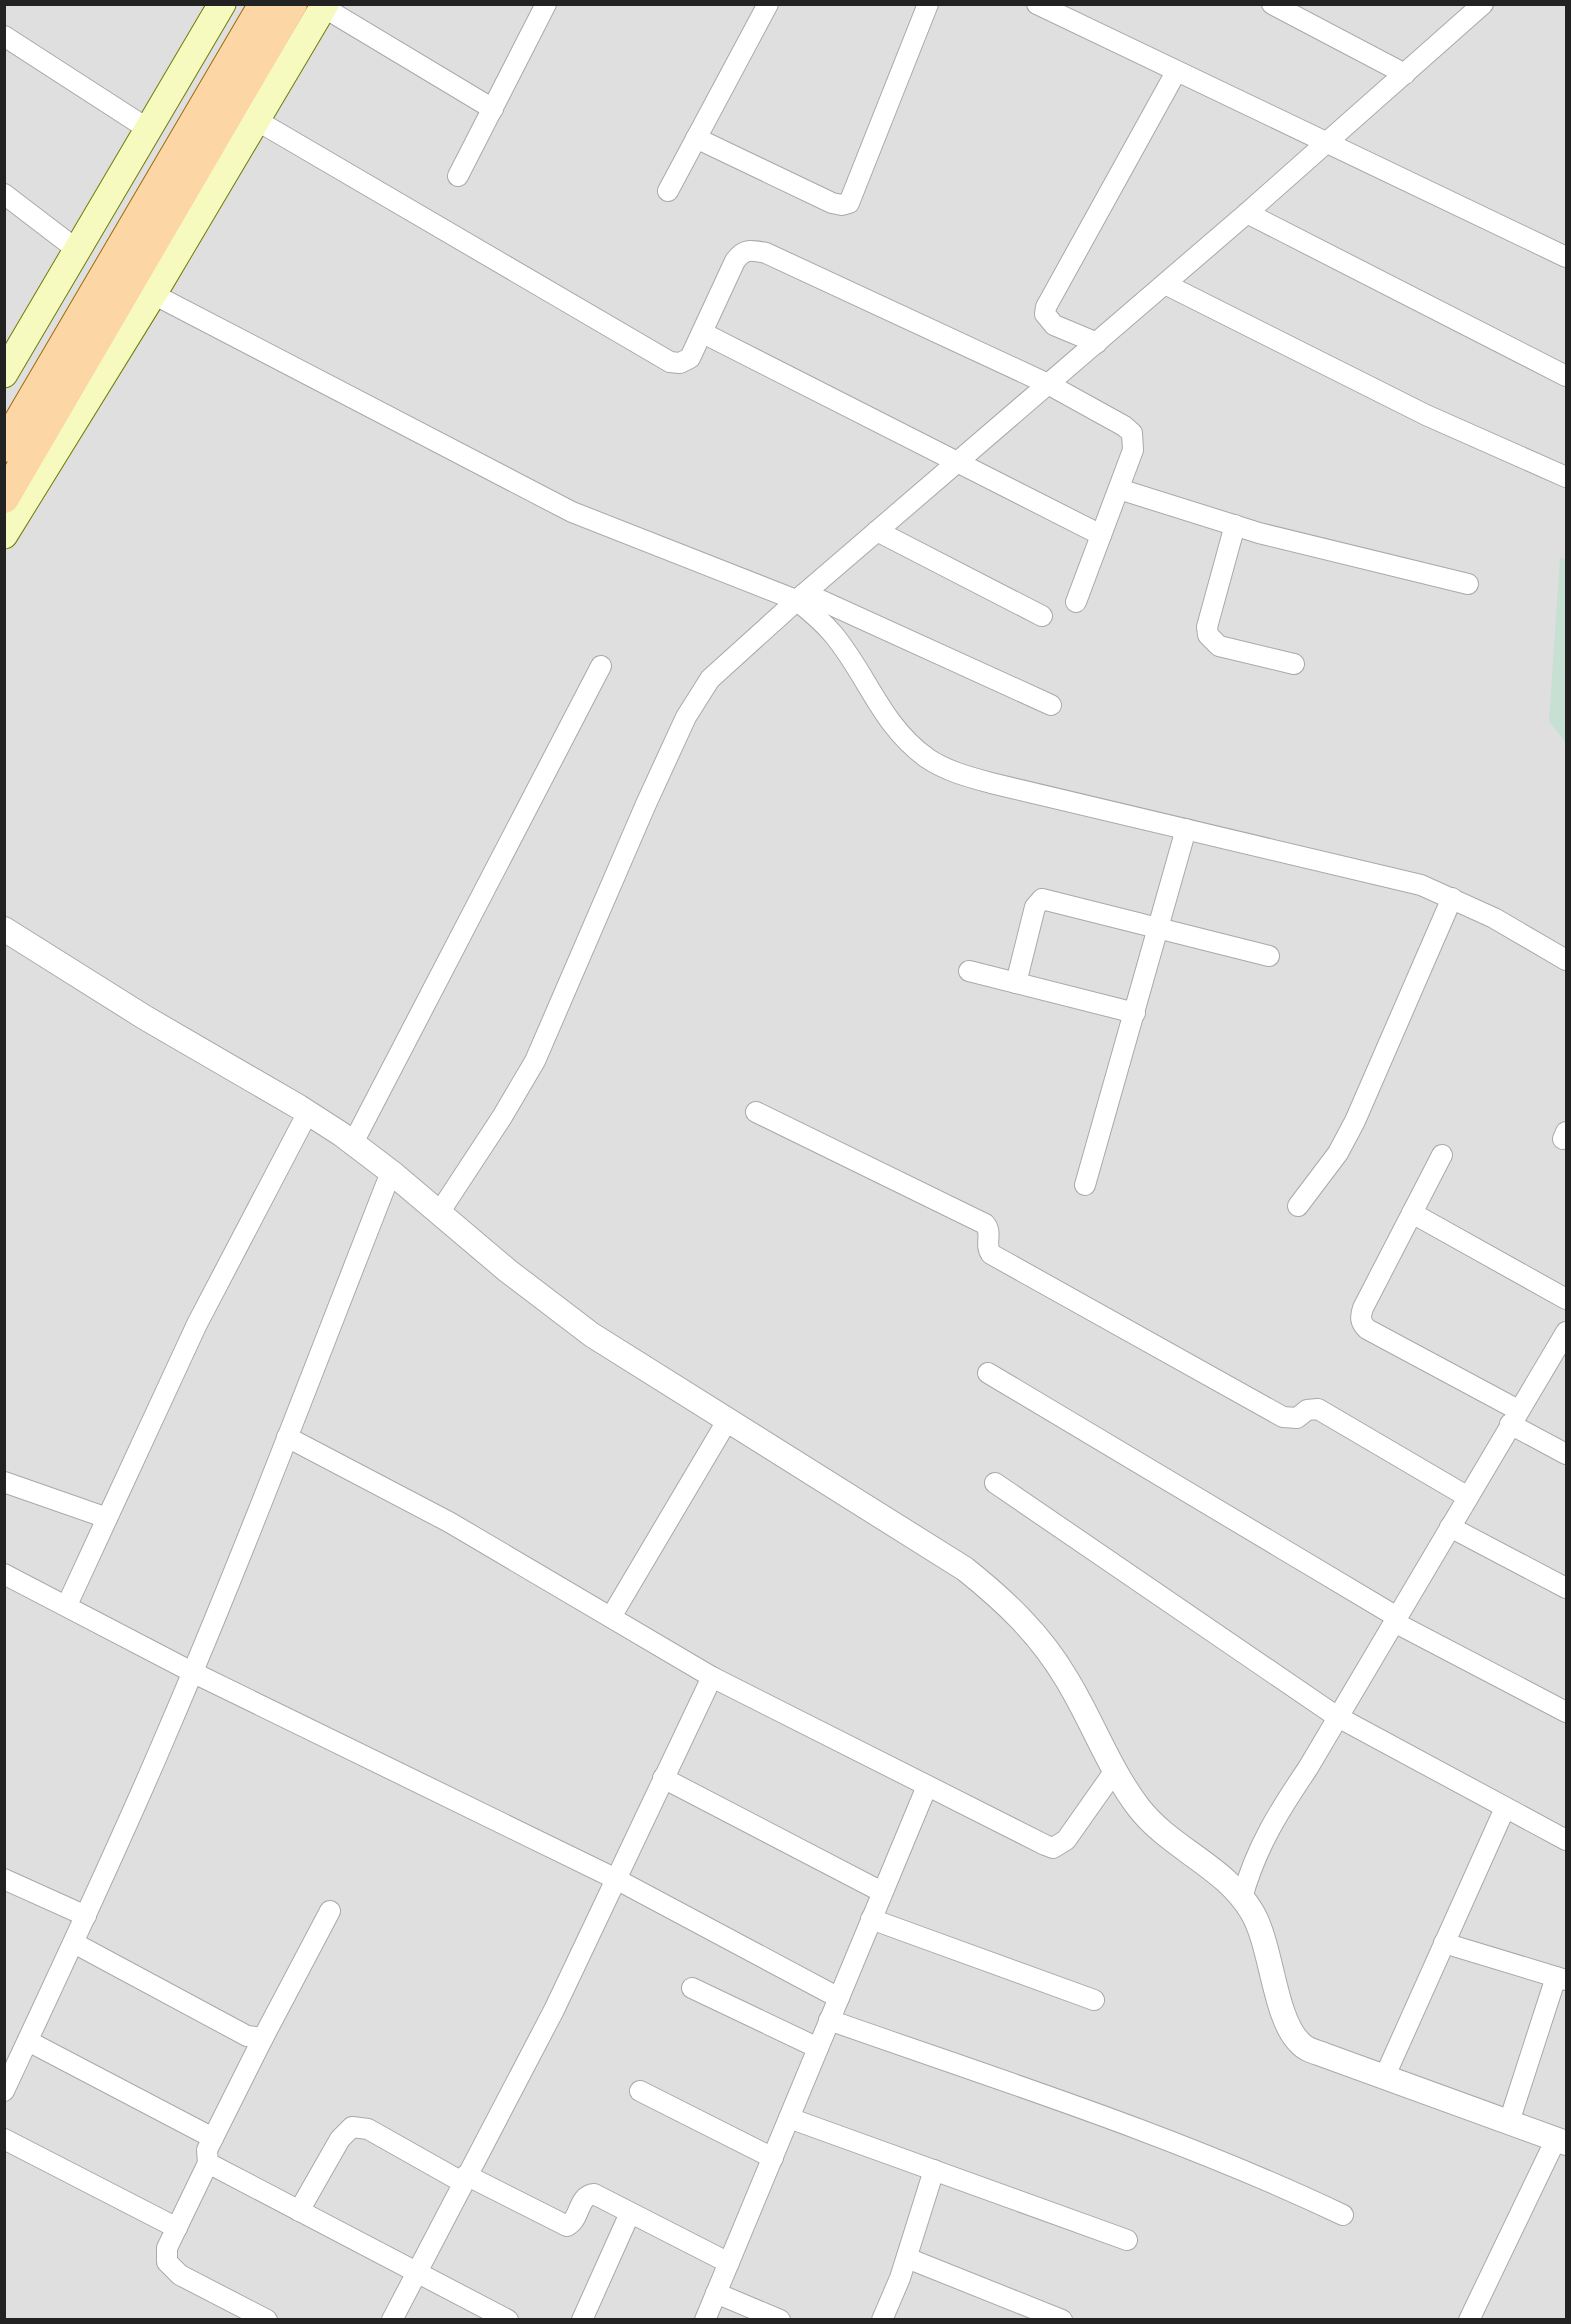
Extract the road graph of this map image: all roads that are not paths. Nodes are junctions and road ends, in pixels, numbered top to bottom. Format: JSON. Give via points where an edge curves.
{"nodes":[{"id":1,"x":222,"y":4,"type":"edge"},
{"id":2,"x":264,"y":4,"type":"edge"},
{"id":3,"x":292,"y":4,"type":"edge"},
{"id":4,"x":546,"y":4,"type":"edge"},
{"id":5,"x":768,"y":4,"type":"edge"},
{"id":6,"x":928,"y":4,"type":"edge"},
{"id":7,"x":1036,"y":4,"type":"edge"},
{"id":8,"x":1272,"y":4,"type":"edge"},
{"id":9,"x":1483,"y":4,"type":"edge"},
{"id":10,"x":324,"y":6,"type":"edge"},
{"id":11,"x":4,"y":36,"type":"edge"},
{"id":12,"x":1176,"y":72,"type":"junction"},
{"id":13,"x":1405,"y":74,"type":"junction"},
{"id":14,"x":494,"y":109,"type":"junction"},
{"id":15,"x":256,"y":120,"type":"junction"},
{"id":16,"x":148,"y":129,"type":"junction"},
{"id":17,"x":696,"y":138,"type":"junction"},
{"id":18,"x":1327,"y":144,"type":"junction"},
{"id":19,"x":458,"y":176,"type":"dead end"},
{"id":20,"x":668,"y":191,"type":"dead end"},
{"id":21,"x":4,"y":194,"type":"edge"},
{"id":22,"x":1247,"y":213,"type":"junction"},
{"id":23,"x":76,"y":249,"type":"junction"},
{"id":24,"x":1566,"y":257,"type":"edge"},
{"id":25,"x":1165,"y":284,"type":"junction"},
{"id":26,"x":153,"y":294,"type":"junction"},
{"id":27,"x":703,"y":333,"type":"junction"},
{"id":28,"x":1096,"y":343,"type":"junction"},
{"id":29,"x":4,"y":374,"type":"edge"},
{"id":30,"x":1566,"y":376,"type":"edge"},
{"id":31,"x":1048,"y":384,"type":"junction"},
{"id":32,"x":4,"y":447,"type":"edge"},
{"id":33,"x":956,"y":464,"type":"junction"},
{"id":34,"x":1566,"y":477,"type":"edge"},
{"id":35,"x":1119,"y":489,"type":"junction"},
{"id":36,"x":4,"y":498,"type":"edge"},
{"id":37,"x":1235,"y":525,"type":"junction"},
{"id":38,"x":877,"y":531,"type":"junction"},
{"id":39,"x":4,"y":535,"type":"edge"},
{"id":40,"x":1101,"y":535,"type":"junction"},
{"id":41,"x":1468,"y":584,"type":"dead end"},
{"id":42,"x":801,"y":596,"type":"junction"},
{"id":43,"x":1076,"y":602,"type":"dead end"},
{"id":44,"x":1041,"y":616,"type":"dead end"},
{"id":45,"x":1294,"y":664,"type":"dead end"},
{"id":46,"x":601,"y":666,"type":"dead end"},
{"id":47,"x":1051,"y":705,"type":"dead end"},
{"id":48,"x":1186,"y":829,"type":"junction"},
{"id":49,"x":1452,"y":898,"type":"junction"},
{"id":50,"x":1158,"y":928,"type":"junction"},
{"id":51,"x":4,"y":929,"type":"edge"},
{"id":52,"x":1269,"y":956,"type":"dead end"},
{"id":53,"x":1566,"y":960,"type":"edge"},
{"id":54,"x":969,"y":971,"type":"dead end"},
{"id":55,"x":1016,"y":982,"type":"junction"},
{"id":56,"x":1135,"y":1013,"type":"junction"},
{"id":57,"x":308,"y":1112,"type":"junction"},
{"id":58,"x":756,"y":1112,"type":"dead end"},
{"id":59,"x":353,"y":1143,"type":"junction"},
{"id":60,"x":1442,"y":1155,"type":"dead end"},
{"id":61,"x":391,"y":1172,"type":"junction"},
{"id":62,"x":1085,"y":1185,"type":"dead end"},
{"id":63,"x":1298,"y":1206,"type":"dead end"},
{"id":64,"x":439,"y":1213,"type":"junction"},
{"id":65,"x":1412,"y":1213,"type":"junction"},
{"id":66,"x":1566,"y":1299,"type":"edge"},
{"id":67,"x":1565,"y":1336,"type":"edge"},
{"id":68,"x":988,"y":1373,"type":"dead end"},
{"id":69,"x":1514,"y":1417,"type":"junction"},
{"id":70,"x":727,"y":1421,"type":"junction"},
{"id":71,"x":287,"y":1437,"type":"junction"},
{"id":72,"x":1566,"y":1454,"type":"edge"},
{"id":73,"x":4,"y":1482,"type":"edge"},
{"id":74,"x":995,"y":1483,"type":"dead end"},
{"id":75,"x":1468,"y":1497,"type":"junction"},
{"id":76,"x":107,"y":1518,"type":"junction"},
{"id":77,"x":1450,"y":1527,"type":"junction"},
{"id":78,"x":4,"y":1574,"type":"edge"},
{"id":79,"x":1566,"y":1588,"type":"edge"},
{"id":80,"x":67,"y":1605,"type":"junction"},
{"id":81,"x":611,"y":1617,"type":"junction"},
{"id":82,"x":1396,"y":1619,"type":"junction"},
{"id":83,"x":192,"y":1672,"type":"junction"},
{"id":84,"x":712,"y":1677,"type":"junction"},
{"id":85,"x":1566,"y":1712,"type":"edge"},
{"id":86,"x":1336,"y":1716,"type":"junction"},
{"id":87,"x":1116,"y":1769,"type":"junction"},
{"id":88,"x":663,"y":1778,"type":"junction"},
{"id":89,"x":927,"y":1786,"type":"junction"},
{"id":90,"x":1505,"y":1808,"type":"junction"},
{"id":91,"x":1566,"y":1840,"type":"edge"},
{"id":92,"x":4,"y":1879,"type":"edge"},
{"id":93,"x":616,"y":1879,"type":"junction"},
{"id":94,"x":882,"y":1892,"type":"junction"},
{"id":95,"x":1242,"y":1898,"type":"junction"},
{"id":96,"x":330,"y":1911,"type":"dead end"},
{"id":97,"x":86,"y":1916,"type":"junction"},
{"id":98,"x":871,"y":1919,"type":"junction"},
{"id":99,"x":74,"y":1943,"type":"junction"},
{"id":100,"x":1444,"y":1943,"type":"junction"},
{"id":101,"x":1561,"y":1979,"type":"edge"},
{"id":102,"x":692,"y":1988,"type":"dead end"},
{"id":103,"x":839,"y":1998,"type":"junction"},
{"id":104,"x":1094,"y":2000,"type":"dead end"},
{"id":105,"x":830,"y":2020,"type":"junction"},
{"id":106,"x":263,"y":2038,"type":"junction"},
{"id":107,"x":28,"y":2041,"type":"junction"},
{"id":108,"x":818,"y":2048,"type":"junction"},
{"id":109,"x":1384,"y":2078,"type":"junction"},
{"id":110,"x":4,"y":2091,"type":"edge"},
{"id":111,"x":640,"y":2091,"type":"dead end"},
{"id":112,"x":789,"y":2118,"type":"junction"},
{"id":113,"x":1509,"y":2122,"type":"junction"},
{"id":114,"x":213,"y":2138,"type":"junction"},
{"id":115,"x":4,"y":2139,"type":"edge"},
{"id":116,"x":1561,"y":2141,"type":"edge"},
{"id":117,"x":772,"y":2158,"type":"junction"},
{"id":118,"x":208,"y":2163,"type":"junction"},
{"id":119,"x":934,"y":2170,"type":"junction"},
{"id":120,"x":464,"y":2179,"type":"junction"},
{"id":121,"x":299,"y":2211,"type":"junction"},
{"id":122,"x":630,"y":2212,"type":"junction"},
{"id":123,"x":1343,"y":2215,"type":"dead end"},
{"id":124,"x":177,"y":2228,"type":"junction"},
{"id":125,"x":1127,"y":2240,"type":"dead end"},
{"id":126,"x":907,"y":2258,"type":"junction"},
{"id":127,"x":729,"y":2263,"type":"junction"},
{"id":128,"x":415,"y":2272,"type":"junction"},
{"id":129,"x":716,"y":2293,"type":"junction"},
{"id":130,"x":586,"y":2318,"type":"edge"},
{"id":131,"x":267,"y":2319,"type":"edge"},
{"id":132,"x":392,"y":2319,"type":"edge"},
{"id":133,"x":508,"y":2319,"type":"edge"},
{"id":134,"x":705,"y":2319,"type":"edge"},
{"id":135,"x":780,"y":2319,"type":"edge"},
{"id":136,"x":882,"y":2319,"type":"edge"},
{"id":137,"x":1062,"y":2319,"type":"edge"},
{"id":138,"x":1469,"y":2319,"type":"edge"}],
"edges":[{"from":1,"to":16,"type":"main road"},
{"from":2,"to":32,"type":"main road"},
{"from":3,"to":36,"type":"main road"},
{"from":4,"to":14,"type":"street"},
{"from":5,"to":17,"type":"street"},
{"from":6,"to":17,"type":"street","via":[[849,203],[832,203]]},
{"from":7,"to":12,"type":"street"},
{"from":8,"to":13,"type":"street"},
{"from":9,"to":13,"type":"street"},
{"from":10,"to":14,"type":"street"},
{"from":10,"to":15,"type":"main road"},
{"from":11,"to":16,"type":"street"},
{"from":12,"to":18,"type":"street"},
{"from":12,"to":28,"type":"street","via":[[1046,307],[1045,314],[1054,325]]},
{"from":13,"to":18,"type":"street"},
{"from":14,"to":19,"type":"street"},
{"from":15,"to":26,"type":"main road"},
{"from":15,"to":27,"type":"street","via":[[670,362],[690,358]]},
{"from":16,"to":23,"type":"main road"},
{"from":17,"to":20,"type":"street"},
{"from":18,"to":22,"type":"street"},
{"from":18,"to":24,"type":"street"},
{"from":21,"to":23,"type":"street"},
{"from":22,"to":25,"type":"street"},
{"from":22,"to":30,"type":"street"},
{"from":23,"to":29,"type":"main road"},
{"from":25,"to":28,"type":"street"},
{"from":25,"to":34,"type":"street","via":[[1426,415]]},
{"from":26,"to":39,"type":"main road"},
{"from":26,"to":42,"type":"street","via":[[572,512]]},
{"from":27,"to":31,"type":"street","via":[[735,261],[749,249],[766,253]]},
{"from":27,"to":33,"type":"street"},
{"from":28,"to":31,"type":"street"},
{"from":31,"to":33,"type":"street"},
{"from":31,"to":35,"type":"street","via":[[1131,433],[1133,450]]},
{"from":33,"to":38,"type":"street"},
{"from":33,"to":40,"type":"street"},
{"from":35,"to":37,"type":"street"},
{"from":35,"to":40,"type":"street"},
{"from":37,"to":41,"type":"street"},
{"from":37,"to":45,"type":"street","via":[[1206,627],[1208,635],[1219,646]]},
{"from":38,"to":42,"type":"street"},
{"from":38,"to":44,"type":"street"},
{"from":40,"to":43,"type":"street"},
{"from":42,"to":47,"type":"street"},
{"from":42,"to":48,"type":"street","via":[[834,635],[887,719],[928,759],[955,773],[990,783]]},
{"from":42,"to":64,"type":"street","via":[[723,665],[698,694],[535,1061]]},
{"from":46,"to":59,"type":"street"},
{"from":48,"to":49,"type":"street","via":[[1396,878]]},
{"from":48,"to":50,"type":"street"},
{"from":49,"to":53,"type":"street"},
{"from":49,"to":63,"type":"street","via":[[1355,1121],[1338,1153]]},
{"from":50,"to":52,"type":"street"},
{"from":50,"to":55,"type":"street","via":[[1042,898],[1035,907]]},
{"from":50,"to":56,"type":"street"},
{"from":51,"to":57,"type":"street","via":[[217,1061]]},
{"from":54,"to":55,"type":"street"},
{"from":55,"to":56,"type":"street"},
{"from":56,"to":62,"type":"street"},
{"from":57,"to":59,"type":"street"},
{"from":57,"to":76,"type":"street","via":[[197,1324]]},
{"from":58,"to":75,"type":"street","via":[[985,1224],[991,1254],[1283,1418],[1297,1418],[1307,1410],[1318,1409]]},
{"from":59,"to":61,"type":"street"},
{"from":60,"to":65,"type":"street"},
{"from":61,"to":64,"type":"street"},
{"from":61,"to":71,"type":"street"},
{"from":64,"to":70,"type":"street","via":[[550,1305]]},
{"from":65,"to":66,"type":"street"},
{"from":65,"to":69,"type":"street","via":[[1363,1308],[1362,1323]]},
{"from":67,"to":69,"type":"street"},
{"from":68,"to":82,"type":"street"},
{"from":69,"to":72,"type":"street"},
{"from":69,"to":75,"type":"street"},
{"from":70,"to":81,"type":"street"},
{"from":70,"to":87,"type":"street","via":[[965,1569],[994,1592],[1049,1652]]},
{"from":71,"to":81,"type":"street","via":[[449,1522]]},
{"from":71,"to":83,"type":"street"},
{"from":73,"to":76,"type":"street"},
{"from":74,"to":86,"type":"street"},
{"from":75,"to":77,"type":"street"},
{"from":76,"to":80,"type":"street"},
{"from":77,"to":79,"type":"street"},
{"from":77,"to":82,"type":"street"},
{"from":78,"to":80,"type":"street"},
{"from":80,"to":83,"type":"street"},
{"from":81,"to":84,"type":"street"},
{"from":82,"to":85,"type":"street"},
{"from":82,"to":86,"type":"street"},
{"from":83,"to":93,"type":"street"},
{"from":83,"to":97,"type":"street"},
{"from":84,"to":88,"type":"street"},
{"from":84,"to":89,"type":"street"},
{"from":86,"to":90,"type":"street"},
{"from":86,"to":95,"type":"street","via":[[1265,1833]]},
{"from":87,"to":89,"type":"street","via":[[1066,1840],[1053,1848]]},
{"from":87,"to":95,"type":"street","via":[[1140,1810]]},
{"from":88,"to":93,"type":"street"},
{"from":88,"to":94,"type":"street"},
{"from":89,"to":94,"type":"street"},
{"from":90,"to":91,"type":"street"},
{"from":90,"to":100,"type":"street"},
{"from":92,"to":97,"type":"street"},
{"from":93,"to":103,"type":"street"},
{"from":93,"to":120,"type":"street","via":[[554,2010]]},
{"from":94,"to":98,"type":"street"},
{"from":95,"to":109,"type":"street","via":[[1260,1928],[1284,2013],[1299,2043]]},
{"from":96,"to":106,"type":"street"},
{"from":97,"to":99,"type":"street"},
{"from":98,"to":103,"type":"street"},
{"from":98,"to":104,"type":"street"},
{"from":99,"to":106,"type":"street","via":[[247,2036]]},
{"from":99,"to":107,"type":"street"},
{"from":100,"to":101,"type":"street"},
{"from":100,"to":109,"type":"street"},
{"from":101,"to":113,"type":"street"},
{"from":102,"to":108,"type":"street"},
{"from":103,"to":105,"type":"street"},
{"from":105,"to":108,"type":"street"},
{"from":105,"to":123,"type":"street","via":[[1179,2142]]},
{"from":106,"to":114,"type":"street"},
{"from":107,"to":110,"type":"street"},
{"from":107,"to":114,"type":"street"},
{"from":108,"to":112,"type":"street"},
{"from":109,"to":113,"type":"street"},
{"from":111,"to":117,"type":"street"},
{"from":112,"to":117,"type":"street"},
{"from":112,"to":119,"type":"street"},
{"from":113,"to":116,"type":"street"},
{"from":114,"to":118,"type":"street","via":[[206,2157]]},
{"from":115,"to":124,"type":"street"},
{"from":116,"to":138,"type":"street"},
{"from":117,"to":127,"type":"street"},
{"from":118,"to":121,"type":"street"},
{"from":118,"to":124,"type":"street"},
{"from":119,"to":125,"type":"street"},
{"from":119,"to":126,"type":"street"},
{"from":120,"to":121,"type":"street","via":[[368,2129],[352,2127],[340,2139]]},
{"from":120,"to":122,"type":"street","via":[[567,2226],[573,2223],[588,2194]]},
{"from":120,"to":128,"type":"street"},
{"from":121,"to":128,"type":"street"},
{"from":122,"to":127,"type":"street"},
{"from":122,"to":130,"type":"street"},
{"from":124,"to":131,"type":"street","via":[[165,2256],[171,2270]]},
{"from":126,"to":136,"type":"street"},
{"from":126,"to":137,"type":"street"},
{"from":127,"to":129,"type":"street"},
{"from":128,"to":132,"type":"street"},
{"from":128,"to":133,"type":"street"},
{"from":129,"to":134,"type":"street"},
{"from":129,"to":135,"type":"street"}]}
